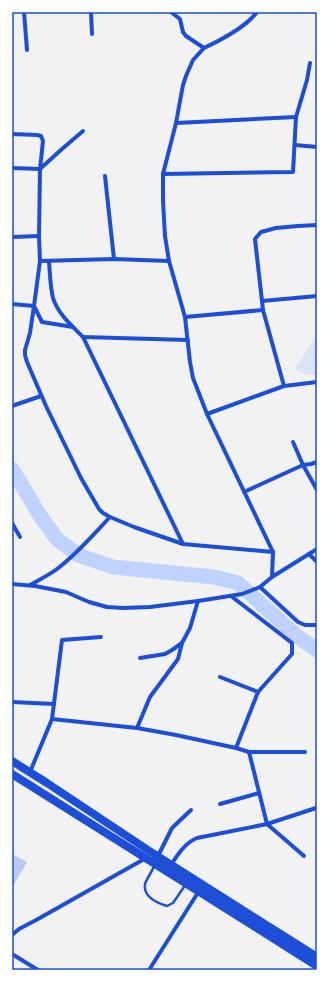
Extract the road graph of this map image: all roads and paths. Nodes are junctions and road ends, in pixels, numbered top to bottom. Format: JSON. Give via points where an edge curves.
{"nodes":[{"id":1,"x":24,"y":12,"type":"edge"},
{"id":2,"x":91,"y":12,"type":"edge"},
{"id":3,"x":172,"y":12,"type":"edge"},
{"id":4,"x":257,"y":12,"type":"edge"},
{"id":5,"x":92,"y":34,"type":"dead end"},
{"id":6,"x":204,"y":48,"type":"junction"},
{"id":7,"x":27,"y":50,"type":"dead end"},
{"id":8,"x":310,"y":63,"type":"dead end"},
{"id":9,"x":296,"y":117,"type":"junction"},
{"id":10,"x":176,"y":123,"type":"junction"},
{"id":11,"x":83,"y":131,"type":"dead end"},
{"id":12,"x":12,"y":134,"type":"edge"},
{"id":13,"x":295,"y":146,"type":"junction"},
{"id":14,"x":317,"y":147,"type":"edge"},
{"id":15,"x":12,"y":168,"type":"edge"},
{"id":16,"x":40,"y":169,"type":"junction"},
{"id":17,"x":163,"y":174,"type":"junction"},
{"id":18,"x":105,"y":176,"type":"dead end"},
{"id":19,"x":317,"y":225,"type":"edge"},
{"id":20,"x":39,"y":236,"type":"junction"},
{"id":21,"x":12,"y":237,"type":"edge"},
{"id":22,"x":114,"y":259,"type":"junction"},
{"id":23,"x":168,"y":260,"type":"junction"},
{"id":24,"x":40,"y":261,"type":"junction"},
{"id":25,"x":49,"y":261,"type":"junction"},
{"id":26,"x":317,"y":296,"type":"edge"},
{"id":27,"x":262,"y":301,"type":"junction"},
{"id":28,"x":12,"y":304,"type":"edge"},
{"id":29,"x":34,"y":306,"type":"junction"},
{"id":30,"x":264,"y":310,"type":"junction"},
{"id":31,"x":185,"y":317,"type":"junction"},
{"id":32,"x":74,"y":328,"type":"junction"},
{"id":33,"x":83,"y":337,"type":"junction"},
{"id":34,"x":188,"y":340,"type":"junction"},
{"id":35,"x":317,"y":382,"type":"edge"},
{"id":36,"x":284,"y":386,"type":"junction"},
{"id":37,"x":42,"y":396,"type":"junction"},
{"id":38,"x":12,"y":406,"type":"edge"},
{"id":39,"x":207,"y":414,"type":"junction"},
{"id":40,"x":293,"y":442,"type":"dead end"},
{"id":41,"x":317,"y":462,"type":"edge"},
{"id":42,"x":303,"y":465,"type":"junction"},
{"id":43,"x":317,"y":490,"type":"edge"},
{"id":44,"x":244,"y":492,"type":"junction"},
{"id":45,"x":110,"y":517,"type":"junction"},
{"id":46,"x":12,"y":523,"type":"edge"},
{"id":47,"x":20,"y":537,"type":"dead end"},
{"id":48,"x":183,"y":544,"type":"junction"},
{"id":49,"x":317,"y":548,"type":"edge"},
{"id":50,"x":273,"y":552,"type":"junction"},
{"id":51,"x":310,"y":554,"type":"junction"},
{"id":52,"x":317,"y":562,"type":"edge"},
{"id":53,"x":272,"y":578,"type":"junction"},
{"id":54,"x":12,"y":584,"type":"edge"},
{"id":55,"x":30,"y":585,"type":"junction"},
{"id":56,"x":260,"y":587,"type":"junction"},
{"id":57,"x":231,"y":596,"type":"junction"},
{"id":58,"x":198,"y":601,"type":"junction"},
{"id":59,"x":317,"y":625,"type":"edge"},
{"id":60,"x":102,"y":637,"type":"dead end"},
{"id":61,"x":182,"y":643,"type":"junction"},
{"id":62,"x":140,"y":658,"type":"dead end"},
{"id":63,"x":220,"y":676,"type":"dead end"},
{"id":64,"x":258,"y":692,"type":"junction"},
{"id":65,"x":12,"y":702,"type":"edge"},
{"id":66,"x":54,"y":704,"type":"junction"},
{"id":67,"x":52,"y":719,"type":"junction"},
{"id":68,"x":137,"y":728,"type":"junction"},
{"id":69,"x":236,"y":748,"type":"junction"},
{"id":70,"x":249,"y":752,"type":"junction"},
{"id":71,"x":305,"y":752,"type":"dead end"},
{"id":72,"x":12,"y":761,"type":"edge"},
{"id":73,"x":30,"y":772,"type":"junction"},
{"id":74,"x":12,"y":774,"type":"edge"},
{"id":75,"x":259,"y":793,"type":"junction"},
{"id":76,"x":220,"y":804,"type":"dead end"},
{"id":77,"x":317,"y":807,"type":"edge"},
{"id":78,"x":191,"y":810,"type":"dead end"},
{"id":79,"x":267,"y":824,"type":"junction"},
{"id":80,"x":304,"y":856,"type":"dead end"},
{"id":81,"x":146,"y":858,"type":"junction"},
{"id":82,"x":156,"y":859,"type":"junction"},
{"id":83,"x":169,"y":868,"type":"junction"},
{"id":84,"x":186,"y":883,"type":"junction"},
{"id":85,"x":201,"y":888,"type":"junction"},
{"id":86,"x":12,"y":935,"type":"edge"},
{"id":87,"x":12,"y":954,"type":"edge"},
{"id":88,"x":317,"y":957,"type":"edge"},
{"id":89,"x":317,"y":966,"type":"edge"},
{"id":90,"x":38,"y":970,"type":"edge"},
{"id":91,"x":150,"y":970,"type":"edge"}],
"edges":[{"from":1,"to":7,"type":"street"},
{"from":2,"to":5,"type":"street"},
{"from":3,"to":6,"type":"street","via":[[180,19],[186,36]]},
{"from":4,"to":6,"type":"street","via":[[245,24]]},
{"from":6,"to":10,"type":"street","via":[[189,67]]},
{"from":8,"to":9,"type":"street"},
{"from":9,"to":10,"type":"street"},
{"from":9,"to":13,"type":"street"},
{"from":10,"to":17,"type":"street"},
{"from":11,"to":16,"type":"street"},
{"from":12,"to":16,"type":"street","via":[[41,136],[43,141]]},
{"from":13,"to":14,"type":"street"},
{"from":13,"to":17,"type":"street","via":[[293,172]]},
{"from":15,"to":16,"type":"street"},
{"from":16,"to":20,"type":"street"},
{"from":17,"to":23,"type":"street"},
{"from":18,"to":22,"type":"street"},
{"from":19,"to":27,"type":"street","via":[[276,228],[261,232],[255,239]]},
{"from":20,"to":21,"type":"street"},
{"from":20,"to":24,"type":"street"},
{"from":22,"to":23,"type":"street"},
{"from":22,"to":25,"type":"street"},
{"from":23,"to":31,"type":"street"},
{"from":24,"to":25,"type":"street"},
{"from":24,"to":29,"type":"street"},
{"from":25,"to":32,"type":"street","via":[[53,298]]},
{"from":26,"to":27,"type":"street"},
{"from":27,"to":30,"type":"street"},
{"from":28,"to":29,"type":"street"},
{"from":29,"to":32,"type":"street","via":[[42,322]]},
{"from":29,"to":37,"type":"street","via":[[25,350],[27,362]]},
{"from":30,"to":31,"type":"street"},
{"from":30,"to":36,"type":"street"},
{"from":31,"to":34,"type":"street"},
{"from":32,"to":33,"type":"street"},
{"from":33,"to":34,"type":"street"},
{"from":33,"to":48,"type":"street"},
{"from":34,"to":39,"type":"street","via":[[193,378]]},
{"from":35,"to":36,"type":"street"},
{"from":36,"to":39,"type":"street"},
{"from":37,"to":38,"type":"street"},
{"from":37,"to":45,"type":"street","via":[[81,478],[99,509]]},
{"from":39,"to":44,"type":"street"},
{"from":40,"to":42,"type":"street"},
{"from":41,"to":42,"type":"street"},
{"from":42,"to":43,"type":"street"},
{"from":42,"to":44,"type":"street"},
{"from":44,"to":50,"type":"street"},
{"from":45,"to":48,"type":"street"},
{"from":45,"to":55,"type":"street","via":[[64,564]]},
{"from":46,"to":47,"type":"street"},
{"from":48,"to":50,"type":"street"},
{"from":49,"to":51,"type":"street"},
{"from":50,"to":53,"type":"street"},
{"from":51,"to":52,"type":"street"},
{"from":51,"to":53,"type":"street"},
{"from":53,"to":56,"type":"street"},
{"from":54,"to":55,"type":"street"},
{"from":55,"to":58,"type":"street","via":[[66,592],[107,607],[136,608]]},
{"from":56,"to":57,"type":"street"},
{"from":56,"to":59,"type":"street","via":[[298,622]]},
{"from":57,"to":58,"type":"street"},
{"from":57,"to":64,"type":"street","via":[[292,643],[292,654]]},
{"from":58,"to":61,"type":"street","via":[[190,628]]},
{"from":60,"to":66,"type":"street","via":[[62,640]]},
{"from":61,"to":62,"type":"street","via":[[165,654]]},
{"from":61,"to":68,"type":"street","via":[[178,659],[150,697]]},
{"from":63,"to":64,"type":"street"},
{"from":64,"to":69,"type":"street"},
{"from":65,"to":66,"type":"street"},
{"from":66,"to":67,"type":"street"},
{"from":67,"to":68,"type":"street"},
{"from":67,"to":73,"type":"street"},
{"from":68,"to":69,"type":"street"},
{"from":69,"to":70,"type":"street"},
{"from":70,"to":71,"type":"street"},
{"from":70,"to":75,"type":"street"},
{"from":72,"to":73,"type":"highway"},
{"from":73,"to":82,"type":"highway"},
{"from":74,"to":81,"type":"highway"},
{"from":75,"to":76,"type":"street"},
{"from":75,"to":79,"type":"street"},
{"from":77,"to":79,"type":"street"},
{"from":78,"to":82,"type":"street","via":[[172,828]]},
{"from":79,"to":80,"type":"street"},
{"from":79,"to":83,"type":"street","via":[[190,841]]},
{"from":81,"to":82,"type":"highway"},
{"from":81,"to":86,"type":"street"},
{"from":82,"to":83,"type":"highway"},
{"from":82,"to":84,"type":"lane","via":[[145,885],[146,893],[151,898],[167,906],[173,903]]},
{"from":83,"to":84,"type":"highway"},
{"from":83,"to":85,"type":"highway"},
{"from":84,"to":85,"type":"highway"},
{"from":85,"to":88,"type":"highway"},
{"from":85,"to":89,"type":"highway"},
{"from":85,"to":91,"type":"street"},
{"from":87,"to":90,"type":"street"}]}
